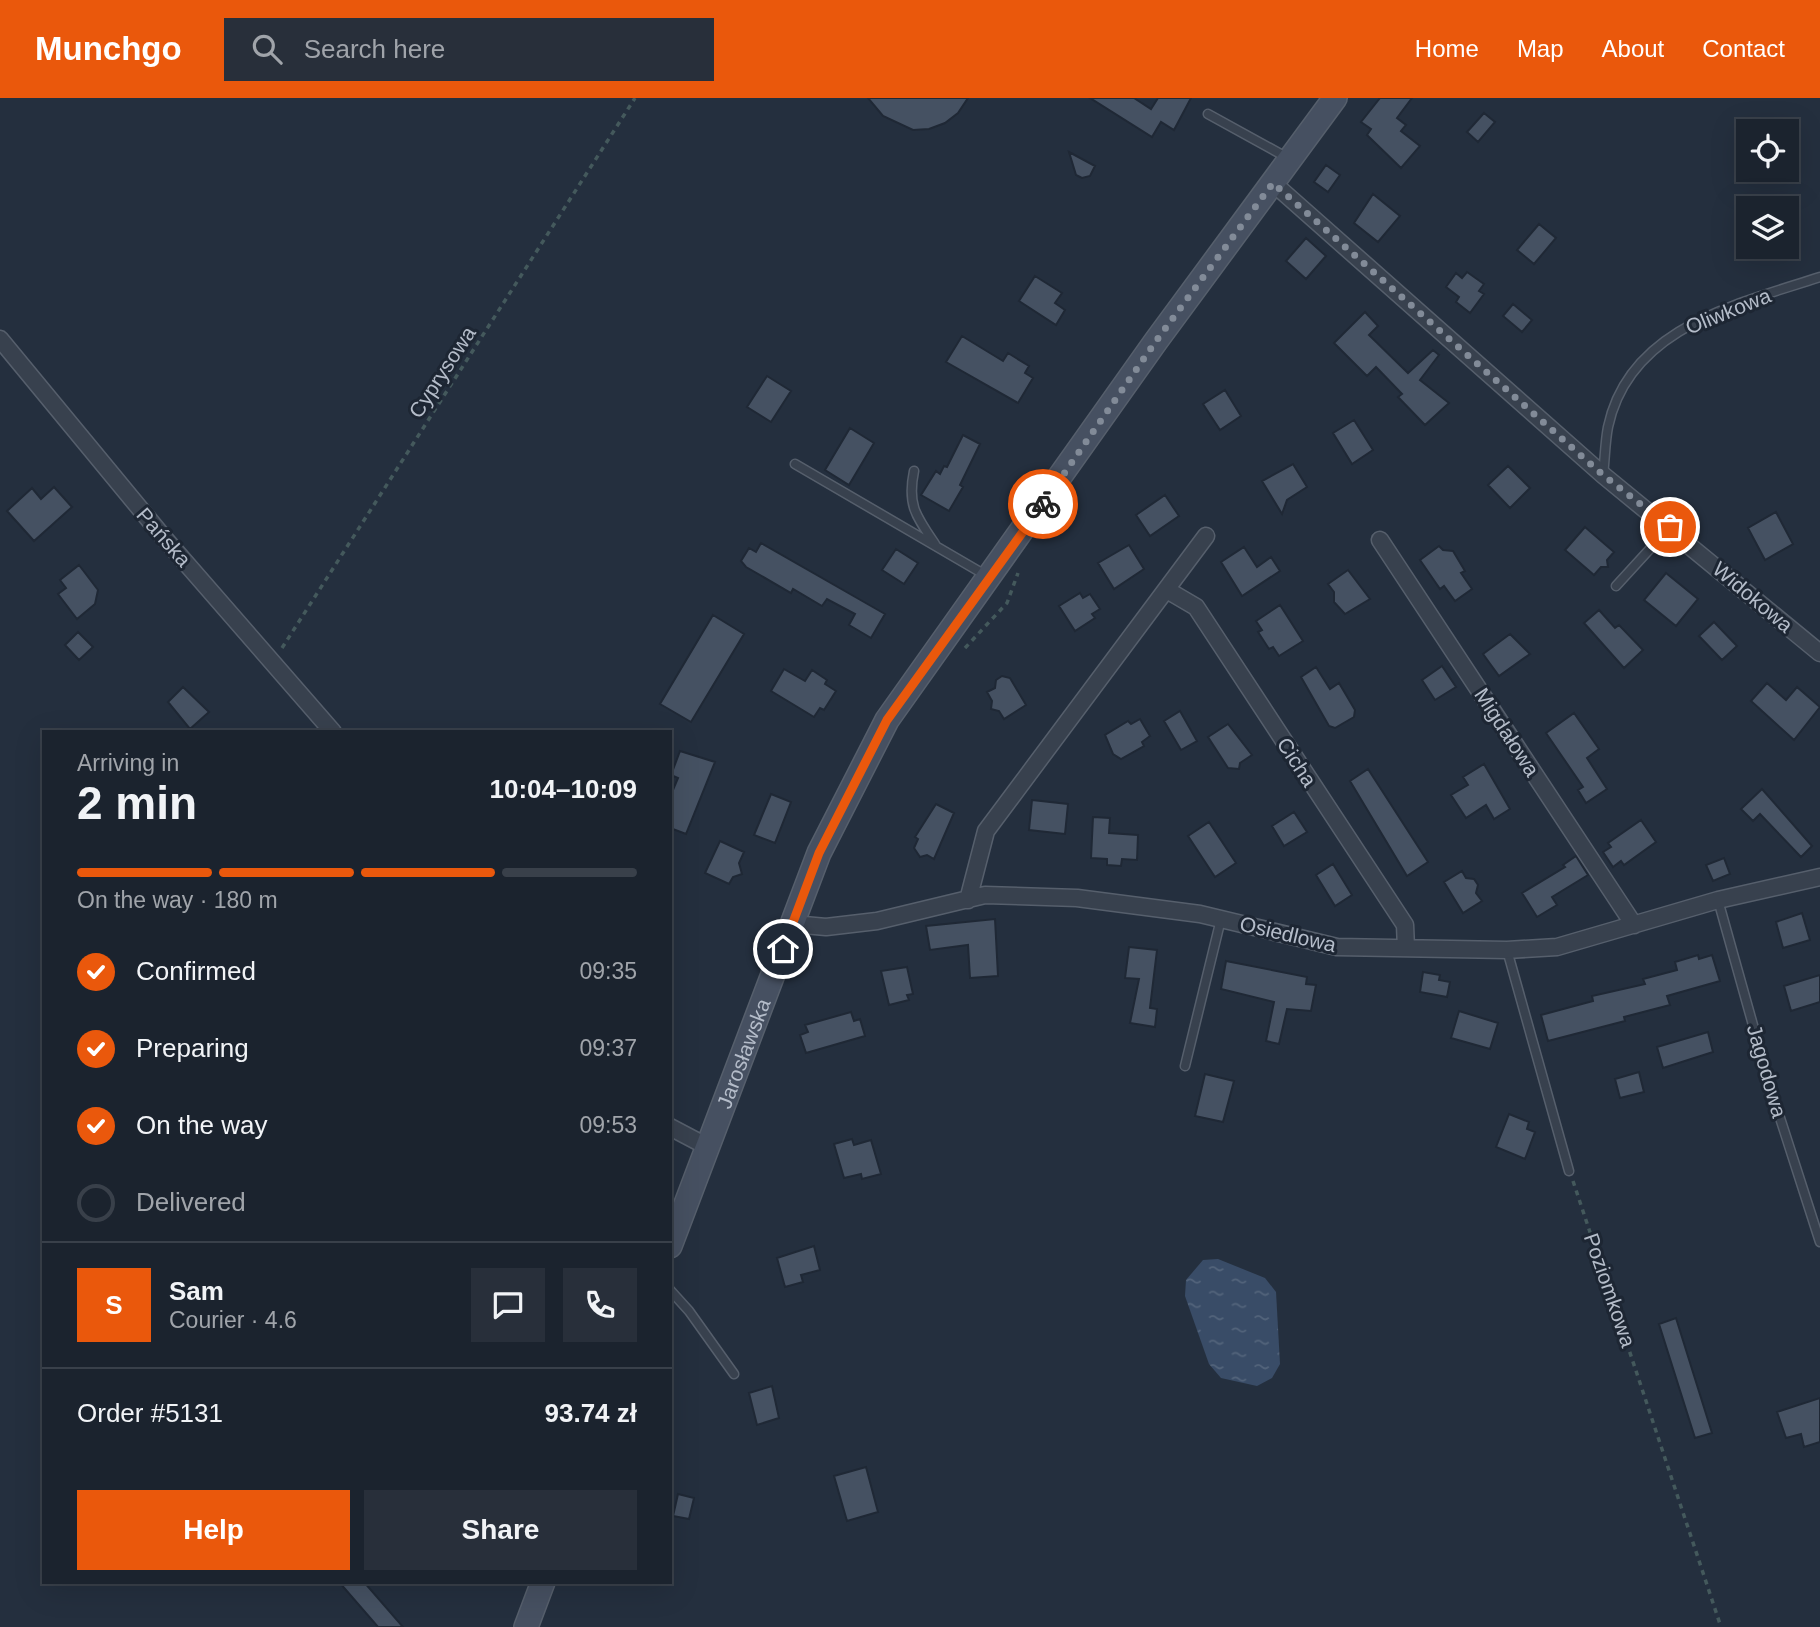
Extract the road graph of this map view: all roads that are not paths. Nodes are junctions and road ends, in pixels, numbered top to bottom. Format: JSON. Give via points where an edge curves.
{"nodes":[{"id":1,"x":1335,"y":98,"type":"edge"},
{"id":2,"x":1208,"y":114,"type":"dead end"},
{"id":3,"x":1291,"y":160,"type":"junction"},
{"id":4,"x":1273,"y":183,"type":"junction"},
{"id":5,"x":1820,"y":277,"type":"edge"},
{"id":6,"x":0,"y":339,"type":"edge"},
{"id":7,"x":796,"y":464,"type":"dead end"},
{"id":8,"x":914,"y":471,"type":"dead end"},
{"id":9,"x":1603,"y":475,"type":"junction"},
{"id":10,"x":1670,"y":527,"type":"junction"},
{"id":11,"x":1206,"y":536,"type":"dead end"},
{"id":12,"x":1380,"y":540,"type":"dead end"},
{"id":13,"x":937,"y":546,"type":"junction"},
{"id":14,"x":989,"y":577,"type":"junction"},
{"id":15,"x":1616,"y":586,"type":"dead end"},
{"id":16,"x":1167,"y":590,"type":"junction"},
{"id":17,"x":1820,"y":653,"type":"edge"},
{"id":18,"x":331,"y":730,"type":"edge"},
{"id":19,"x":1820,"y":877,"type":"edge"},
{"id":20,"x":968,"y":900,"type":"junction"},
{"id":21,"x":1718,"y":900,"type":"junction"},
{"id":22,"x":1221,"y":919,"type":"junction"},
{"id":23,"x":793,"y":924,"type":"junction"},
{"id":24,"x":1634,"y":925,"type":"junction"},
{"id":25,"x":1406,"y":948,"type":"junction"},
{"id":26,"x":1507,"y":950,"type":"junction"},
{"id":27,"x":1185,"y":1066,"type":"dead end"},
{"id":28,"x":672,"y":1128,"type":"edge"},
{"id":29,"x":706,"y":1146,"type":"junction"},
{"id":30,"x":1569,"y":1171,"type":"road end"},
{"id":31,"x":672,"y":1240,"type":"edge"},
{"id":32,"x":1820,"y":1241,"type":"edge"},
{"id":33,"x":672,"y":1292,"type":"edge"},
{"id":34,"x":734,"y":1374,"type":"dead end"},
{"id":35,"x":542,"y":1584,"type":"edge"},
{"id":36,"x":526,"y":1627,"type":"edge"}],
"edges":[{"from":1,"to":3,"type":"main road","name":"Jarosławska"},
{"from":2,"to":3,"type":"lane"},
{"from":3,"to":4,"type":"main road","name":"Jarosławska"},
{"from":4,"to":9,"type":"street","name":"Widokowa"},
{"from":4,"to":14,"type":"main road","name":"Jarosławska"},
{"from":5,"to":9,"type":"lane","name":"Oliwkowa","via":[[1700,318],[1657,343],[1622,389],[1609,425]]},
{"from":6,"to":18,"type":"street","name":"Pańska"},
{"from":7,"to":13,"type":"lane"},
{"from":8,"to":13,"type":"lane","via":[[909,493],[920,523]]},
{"from":9,"to":10,"type":"street","name":"Widokowa"},
{"from":10,"to":15,"type":"lane"},
{"from":10,"to":17,"type":"street","name":"Widokowa"},
{"from":11,"to":16,"type":"street"},
{"from":12,"to":24,"type":"street","name":"Migdałowa"},
{"from":13,"to":14,"type":"lane"},
{"from":14,"to":23,"type":"main road","name":"Jarosławska","via":[[887,720],[819,853]]},
{"from":16,"to":20,"type":"street","via":[[986,831]]},
{"from":16,"to":25,"type":"street","name":"Cicha","via":[[1196,607],[1405,925]]},
{"from":19,"to":21,"type":"street","name":"Osiedlowa"},
{"from":20,"to":22,"type":"street","name":"Osiedlowa","via":[[985,895],[1077,898]]},
{"from":20,"to":23,"type":"street","name":"Osiedlowa","via":[[877,921],[826,927]]},
{"from":21,"to":24,"type":"street","name":"Osiedlowa"},
{"from":21,"to":32,"type":"lane","name":"Jagodowa","via":[[1772,1093]]},
{"from":22,"to":25,"type":"street","name":"Osiedlowa","via":[[1337,947]]},
{"from":22,"to":27,"type":"lane"},
{"from":23,"to":29,"type":"main road","name":"Jarosławska"},
{"from":24,"to":26,"type":"street","name":"Osiedlowa","via":[[1557,947]]},
{"from":25,"to":26,"type":"street","name":"Osiedlowa"},
{"from":26,"to":30,"type":"lane"},
{"from":28,"to":29,"type":"street"},
{"from":29,"to":31,"type":"main road","name":"Jarosławska"},
{"from":33,"to":34,"type":"lane"},
{"from":35,"to":36,"type":"main road"}]}
